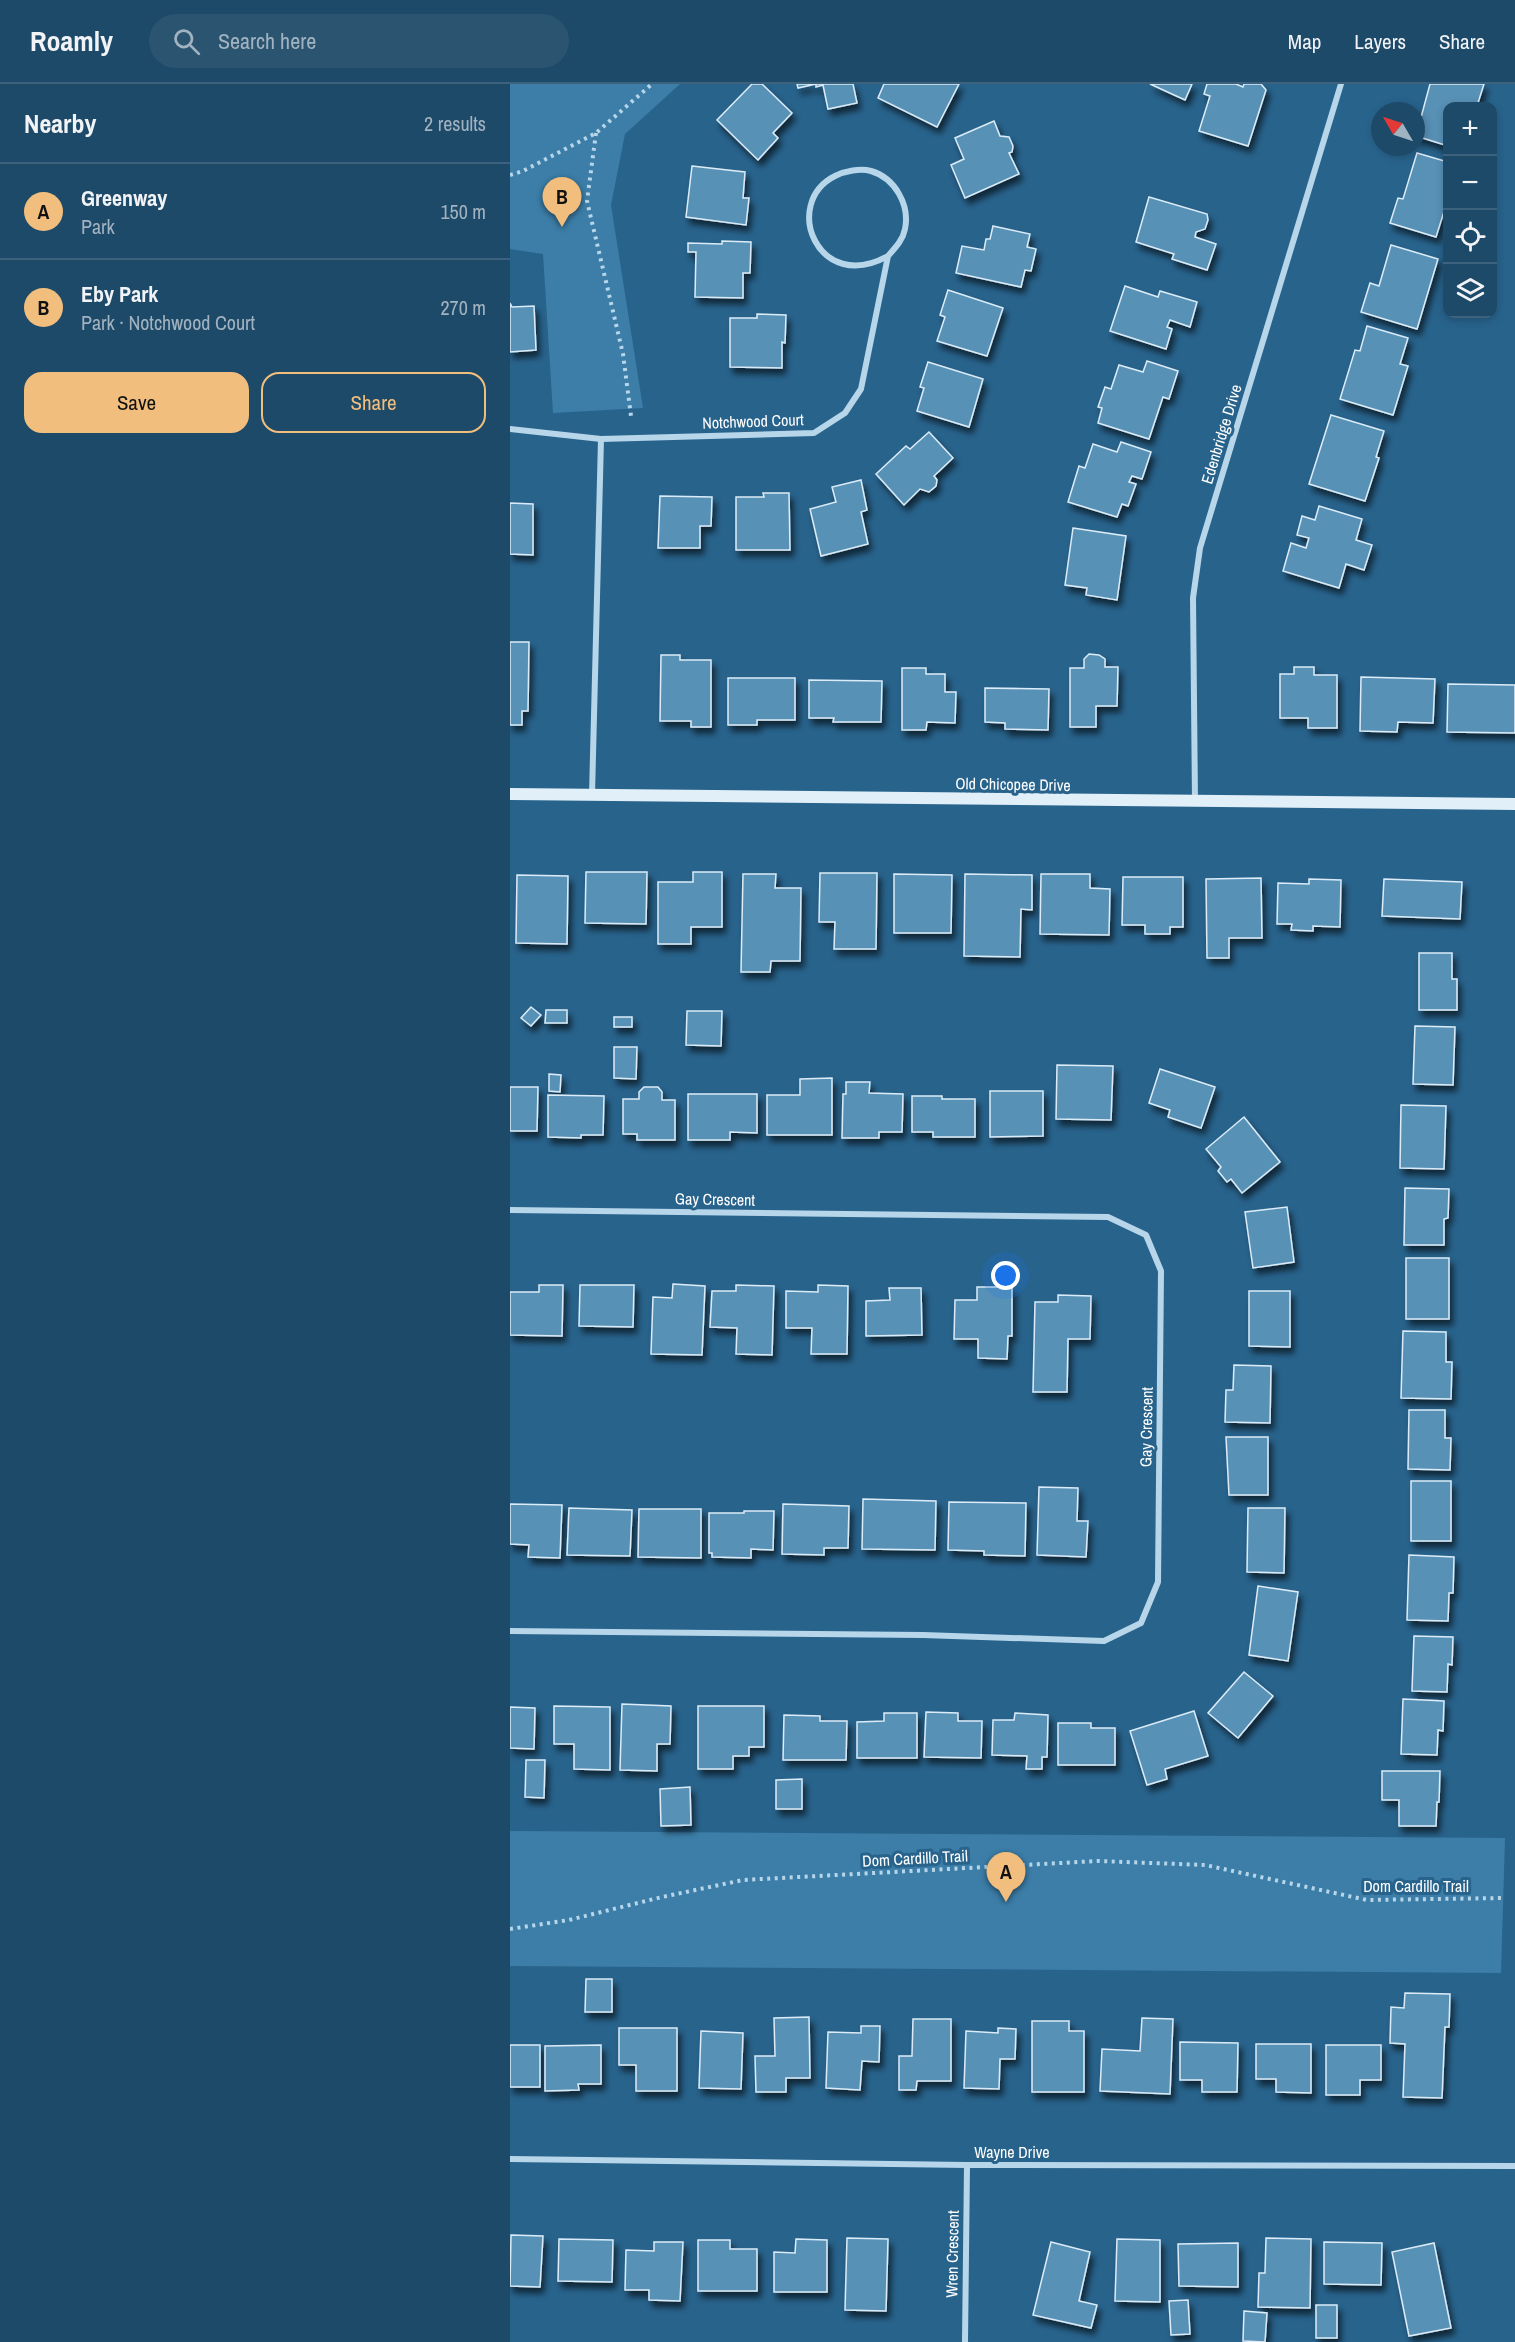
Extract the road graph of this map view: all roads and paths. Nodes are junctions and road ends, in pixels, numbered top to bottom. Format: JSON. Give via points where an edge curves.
{"nodes":[{"id":1,"x":652,"y":84,"type":"edge"},
{"id":2,"x":1341,"y":84,"type":"edge"},
{"id":3,"x":596,"y":134,"type":"junction"},
{"id":4,"x":510,"y":175,"type":"edge"},
{"id":5,"x":888,"y":256,"type":"junction"},
{"id":6,"x":631,"y":416,"type":"dead end"},
{"id":7,"x":510,"y":429,"type":"edge"},
{"id":8,"x":601,"y":439,"type":"junction"},
{"id":9,"x":510,"y":794,"type":"edge"},
{"id":10,"x":591,"y":796,"type":"junction"},
{"id":11,"x":1195,"y":803,"type":"junction"},
{"id":12,"x":1515,"y":804,"type":"edge"},
{"id":13,"x":510,"y":1210,"type":"edge"},
{"id":14,"x":510,"y":1631,"type":"edge"},
{"id":15,"x":1503,"y":1898,"type":"dead end"},
{"id":16,"x":510,"y":1929,"type":"edge"},
{"id":17,"x":510,"y":2159,"type":"edge"},
{"id":18,"x":966,"y":2165,"type":"junction"},
{"id":19,"x":1515,"y":2166,"type":"edge"},
{"id":20,"x":965,"y":2342,"type":"edge"}],
"edges":[{"from":1,"to":3,"type":"path"},
{"from":2,"to":11,"type":"street","name":"Edenbridge Drive","via":[[1200,548],[1193,598]]},
{"from":3,"to":4,"type":"path"},
{"from":3,"to":6,"type":"path","via":[[587,201],[623,354]]},
{"from":5,"to":5,"type":"street","name":"Notchwood Court","via":[[905,231],[906,212],[900,195],[887,179],[870,171],[845,171],[827,180],[814,196],[809,211],[816,244],[832,260],[848,266],[874,264]]},
{"from":5,"to":8,"type":"street","name":"Notchwood Court","via":[[861,389],[845,413],[814,433]]},
{"from":7,"to":8,"type":"street","name":"Notchwood Court"},
{"from":8,"to":10,"type":"street"},
{"from":9,"to":10,"type":"street","name":"Old Chicopee Drive"},
{"from":10,"to":11,"type":"street","name":"Old Chicopee Drive"},
{"from":11,"to":12,"type":"street","name":"Old Chicopee Drive"},
{"from":13,"to":14,"type":"street","name":"Gay Crescent","via":[[1108,1217],[1146,1235],[1161,1272],[1158,1582],[1141,1623],[1104,1641]]},
{"from":15,"to":16,"type":"path","name":"Dom Cardillo Trail","via":[[1367,1900],[1205,1865],[1098,1861],[743,1880],[569,1920]]},
{"from":17,"to":18,"type":"street","name":"Wayne Drive"},
{"from":18,"to":19,"type":"street","name":"Wayne Drive"},
{"from":18,"to":20,"type":"street","name":"Wren Crescent"}]}
